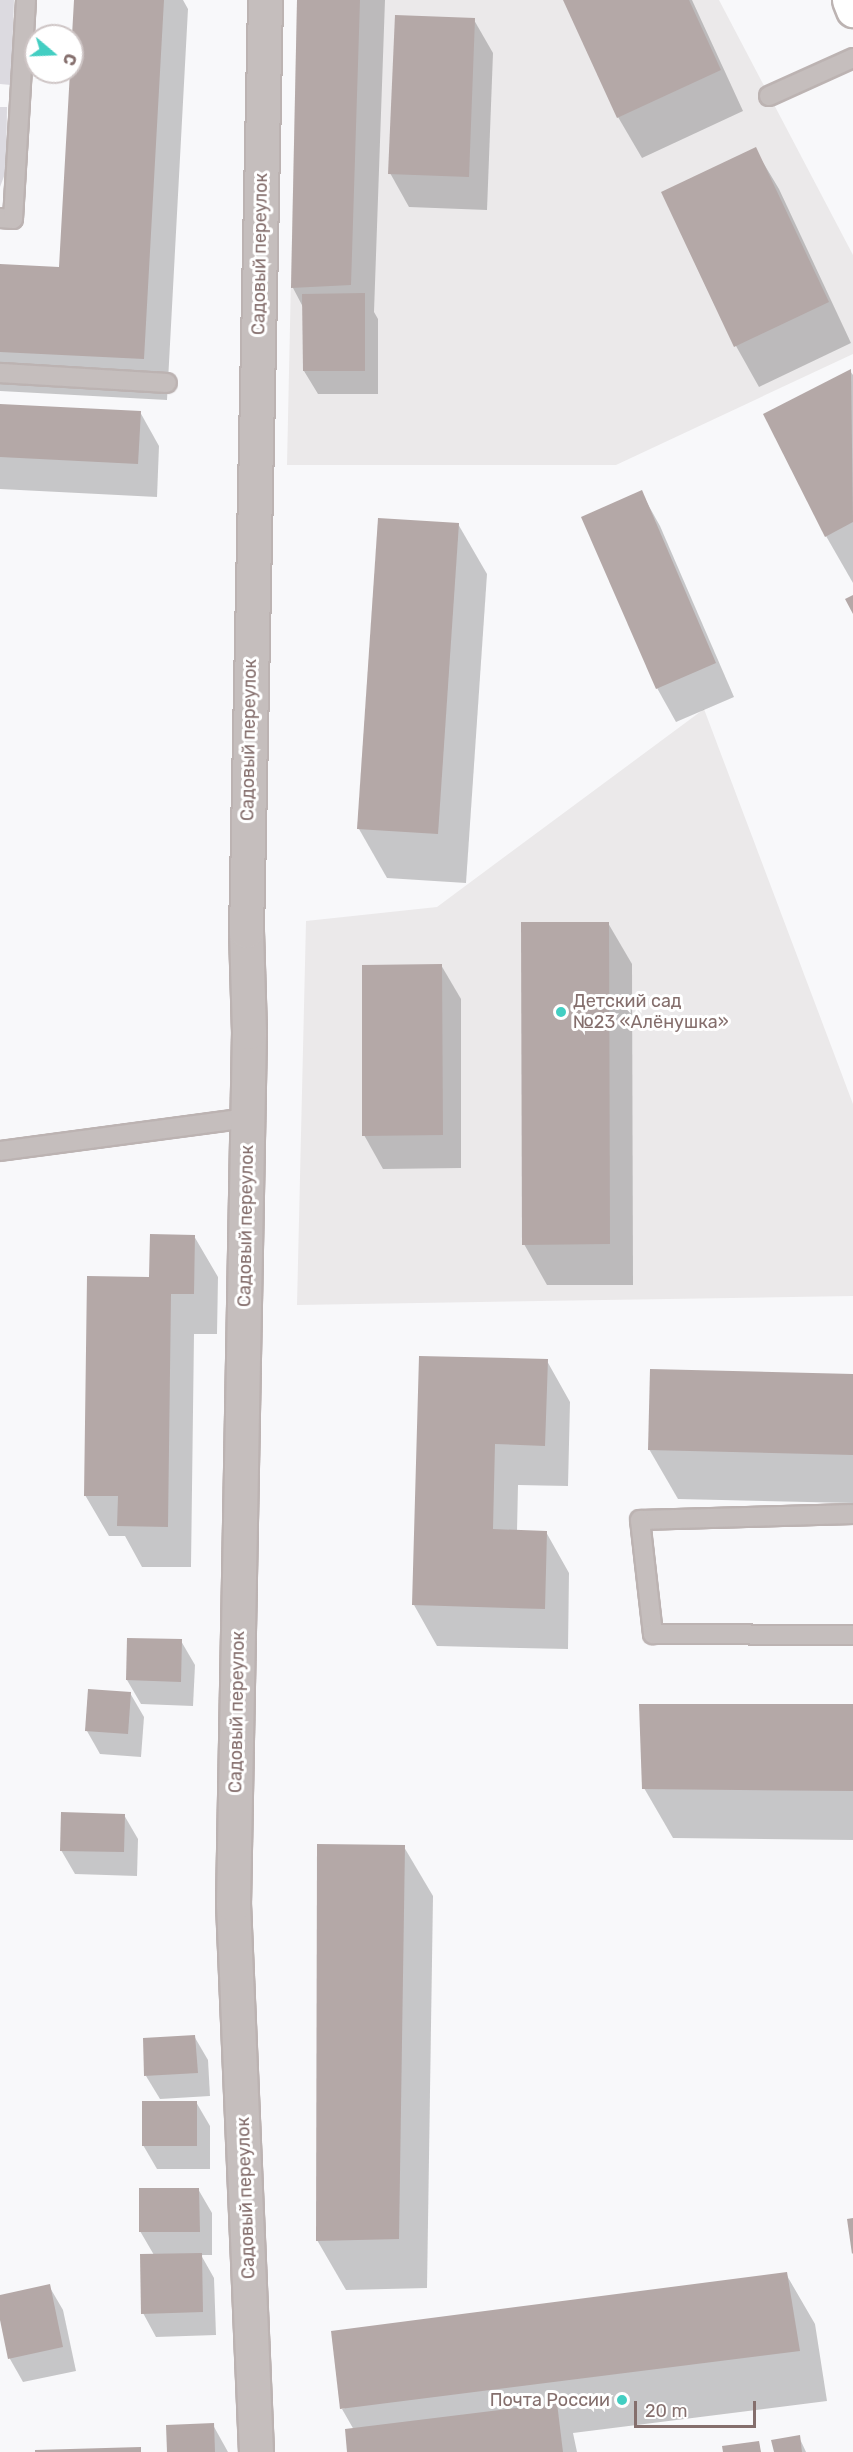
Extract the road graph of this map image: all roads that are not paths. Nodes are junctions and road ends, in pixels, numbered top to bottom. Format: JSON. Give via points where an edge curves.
{"nodes":[{"id":1,"x":26,"y":0,"type":"edge"},
{"id":2,"x":265,"y":0,"type":"edge"},
{"id":3,"x":849,"y":0,"type":"edge"},
{"id":4,"x":853,"y":10,"type":"edge"},
{"id":5,"x":853,"y":58,"type":"edge"},
{"id":6,"x":769,"y":96,"type":"dead end"},
{"id":7,"x":0,"y":218,"type":"edge"},
{"id":8,"x":0,"y":374,"type":"edge"},
{"id":9,"x":167,"y":383,"type":"dead end"},
{"id":10,"x":248,"y":1118,"type":"junction"},
{"id":11,"x":0,"y":1151,"type":"edge"},
{"id":12,"x":853,"y":1514,"type":"edge"},
{"id":13,"x":853,"y":1635,"type":"edge"},
{"id":14,"x":256,"y":2452,"type":"edge"}],
"edges":[{"from":1,"to":7,"type":"lane","via":[[12,219]]},
{"from":2,"to":10,"type":"street","name":"Садовый переулок","via":[[246,919]]},
{"from":3,"to":4,"type":"main road"},
{"from":5,"to":6,"type":"lane"},
{"from":8,"to":9,"type":"lane"},
{"from":10,"to":11,"type":"lane"},
{"from":10,"to":14,"type":"street","name":"Садовый переулок","via":[[233,1904]]},
{"from":12,"to":13,"type":"lane","via":[[640,1520],[653,1634]]}]}
